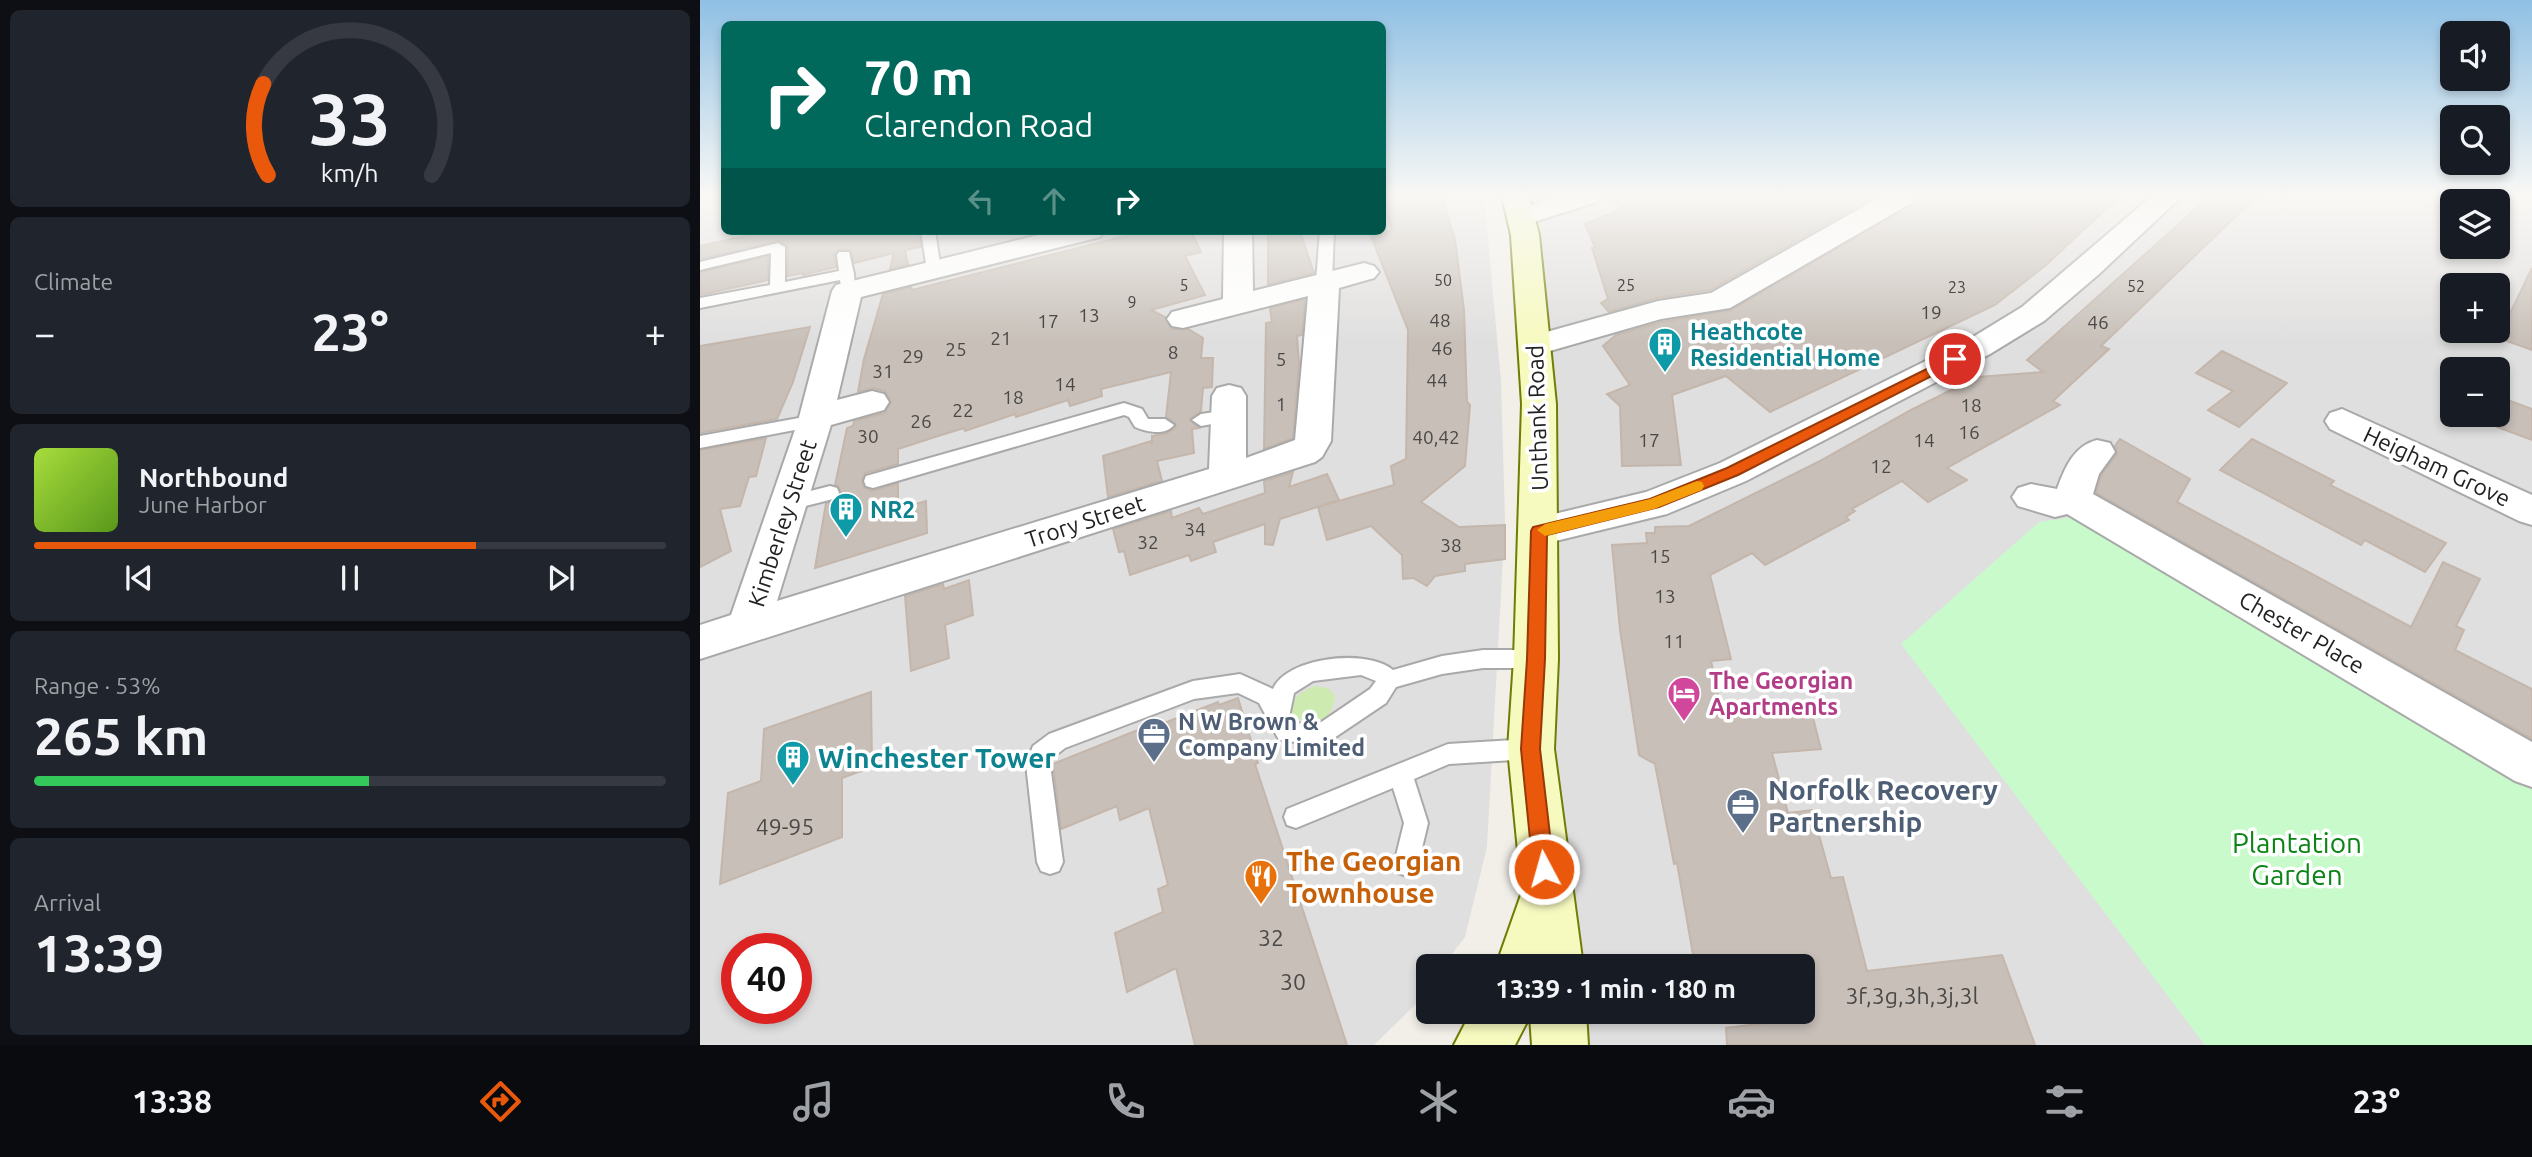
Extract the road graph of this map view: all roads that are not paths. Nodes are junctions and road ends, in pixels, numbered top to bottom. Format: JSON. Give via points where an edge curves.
{"nodes":[{"id":1,"x":930,"y":245,"type":"edge"},
{"id":2,"x":1035,"y":245,"type":"edge"},
{"id":3,"x":1238,"y":245,"type":"edge"},
{"id":4,"x":1326,"y":245,"type":"edge"},
{"id":5,"x":1523,"y":245,"type":"edge"},
{"id":6,"x":1818,"y":245,"type":"edge"},
{"id":7,"x":2115,"y":245,"type":"edge"},
{"id":8,"x":844,"y":255,"type":"dead end"},
{"id":9,"x":700,"y":266,"type":"edge"},
{"id":10,"x":934,"y":270,"type":"junction"},
{"id":11,"x":1364,"y":272,"type":"dead end"},
{"id":12,"x":1324,"y":282,"type":"junction"},
{"id":13,"x":847,"y":283,"type":"junction"},
{"id":14,"x":777,"y":289,"type":"junction"},
{"id":15,"x":700,"y":303,"type":"edge"},
{"id":16,"x":1238,"y":304,"type":"junction"},
{"id":17,"x":1183,"y":319,"type":"dead end"},
{"id":18,"x":1536,"y":345,"type":"junction"},
{"id":19,"x":872,"y":402,"type":"dead end"},
{"id":20,"x":1219,"y":411,"type":"dead end"},
{"id":21,"x":816,"y":420,"type":"junction"},
{"id":22,"x":2342,"y":421,"type":"dead end"},
{"id":23,"x":1165,"y":425,"type":"dead end"},
{"id":24,"x":700,"y":442,"type":"edge"},
{"id":25,"x":2097,"y":452,"type":"dead end"},
{"id":26,"x":1227,"y":475,"type":"junction"},
{"id":27,"x":873,"y":481,"type":"dead end"},
{"id":28,"x":830,"y":493,"type":"dead end"},
{"id":29,"x":2031,"y":497,"type":"dead end"},
{"id":30,"x":2072,"y":499,"type":"junction"},
{"id":31,"x":790,"y":503,"type":"junction"},
{"id":32,"x":2532,"y":511,"type":"edge"},
{"id":33,"x":1539,"y":531,"type":"junction"},
{"id":34,"x":747,"y":629,"type":"junction"},
{"id":35,"x":700,"y":642,"type":"edge"},
{"id":36,"x":1536,"y":659,"type":"junction"},
{"id":37,"x":1389,"y":680,"type":"junction"},
{"id":38,"x":1277,"y":719,"type":"junction"},
{"id":39,"x":1531,"y":749,"type":"junction"},
{"id":40,"x":2532,"y":766,"type":"edge"},
{"id":41,"x":1400,"y":774,"type":"junction"},
{"id":42,"x":1296,"y":817,"type":"dead end"},
{"id":43,"x":1050,"y":862,"type":"dead end"},
{"id":44,"x":1407,"y":864,"type":"dead end"},
{"id":45,"x":1547,"y":893,"type":"junction"},
{"id":46,"x":1527,"y":954,"type":"edge"},
{"id":47,"x":1555,"y":954,"type":"edge"},
{"id":48,"x":1496,"y":1024,"type":"edge"},
{"id":49,"x":1559,"y":1024,"type":"edge"},
{"id":50,"x":1482,"y":1045,"type":"edge"},
{"id":51,"x":1560,"y":1045,"type":"edge"}],
"edges":[{"from":1,"to":10,"type":"lane"},
{"from":2,"to":10,"type":"street"},
{"from":3,"to":16,"type":"street"},
{"from":4,"to":12,"type":"lane"},
{"from":5,"to":18,"type":"street","name":"Unthank Road"},
{"from":6,"to":18,"type":"street","via":[[1719,301],[1658,310]]},
{"from":7,"to":33,"type":"street","via":[[2033,314],[1733,472],[1654,503]]},
{"from":8,"to":13,"type":"lane"},
{"from":9,"to":14,"type":"lane","via":[[778,247]]},
{"from":10,"to":13,"type":"street"},
{"from":11,"to":12,"type":"street"},
{"from":12,"to":16,"type":"street"},
{"from":12,"to":26,"type":"street","name":"Trory Street","via":[[1309,448]]},
{"from":13,"to":14,"type":"lane"},
{"from":13,"to":21,"type":"street","name":"Kimberley Street"},
{"from":14,"to":15,"type":"lane"},
{"from":16,"to":17,"type":"street"},
{"from":18,"to":33,"type":"street","name":"Unthank Road"},
{"from":19,"to":21,"type":"street","name":"Kimberley Street"},
{"from":20,"to":26,"type":"street"},
{"from":21,"to":24,"type":"lane"},
{"from":21,"to":31,"type":"street","name":"Kimberley Street"},
{"from":22,"to":32,"type":"street","name":"Heigham Grove"},
{"from":23,"to":27,"type":"lane","via":[[1141,423],[1136,413],[1124,409]]},
{"from":25,"to":30,"type":"street","via":[[2082,470]]},
{"from":26,"to":34,"type":"street","name":"Trory Street"},
{"from":28,"to":31,"type":"lane"},
{"from":29,"to":30,"type":"street","name":"Chester Place","via":[[2055,503]]},
{"from":30,"to":40,"type":"street","name":"Chester Place"},
{"from":31,"to":34,"type":"street","name":"Kimberley Street"},
{"from":33,"to":36,"type":"street","name":"Unthank Road"},
{"from":34,"to":35,"type":"street","name":"Trory Street"},
{"from":36,"to":37,"type":"lane","via":[[1483,659]]},
{"from":36,"to":39,"type":"street","name":"Unthank Road"},
{"from":37,"to":38,"type":"lane","via":[[1378,696],[1320,735],[1287,733]]},
{"from":37,"to":38,"type":"lane","via":[[1378,670],[1361,666],[1309,672],[1284,688]]},
{"from":38,"to":43,"type":"lane","via":[[1267,697],[1240,683],[1194,690],[1057,741],[1041,753],[1038,764]]},
{"from":39,"to":41,"type":"lane","via":[[1448,754]]},
{"from":39,"to":45,"type":"street","name":"Unthank Road"},
{"from":41,"to":42,"type":"lane"},
{"from":41,"to":44,"type":"lane","via":[[1416,823]]},
{"from":45,"to":46,"type":"street","name":"Unthank Road"},
{"from":45,"to":47,"type":"street","name":"Unthank Road"},
{"from":48,"to":50,"type":"street"},
{"from":49,"to":51,"type":"street"}]}
